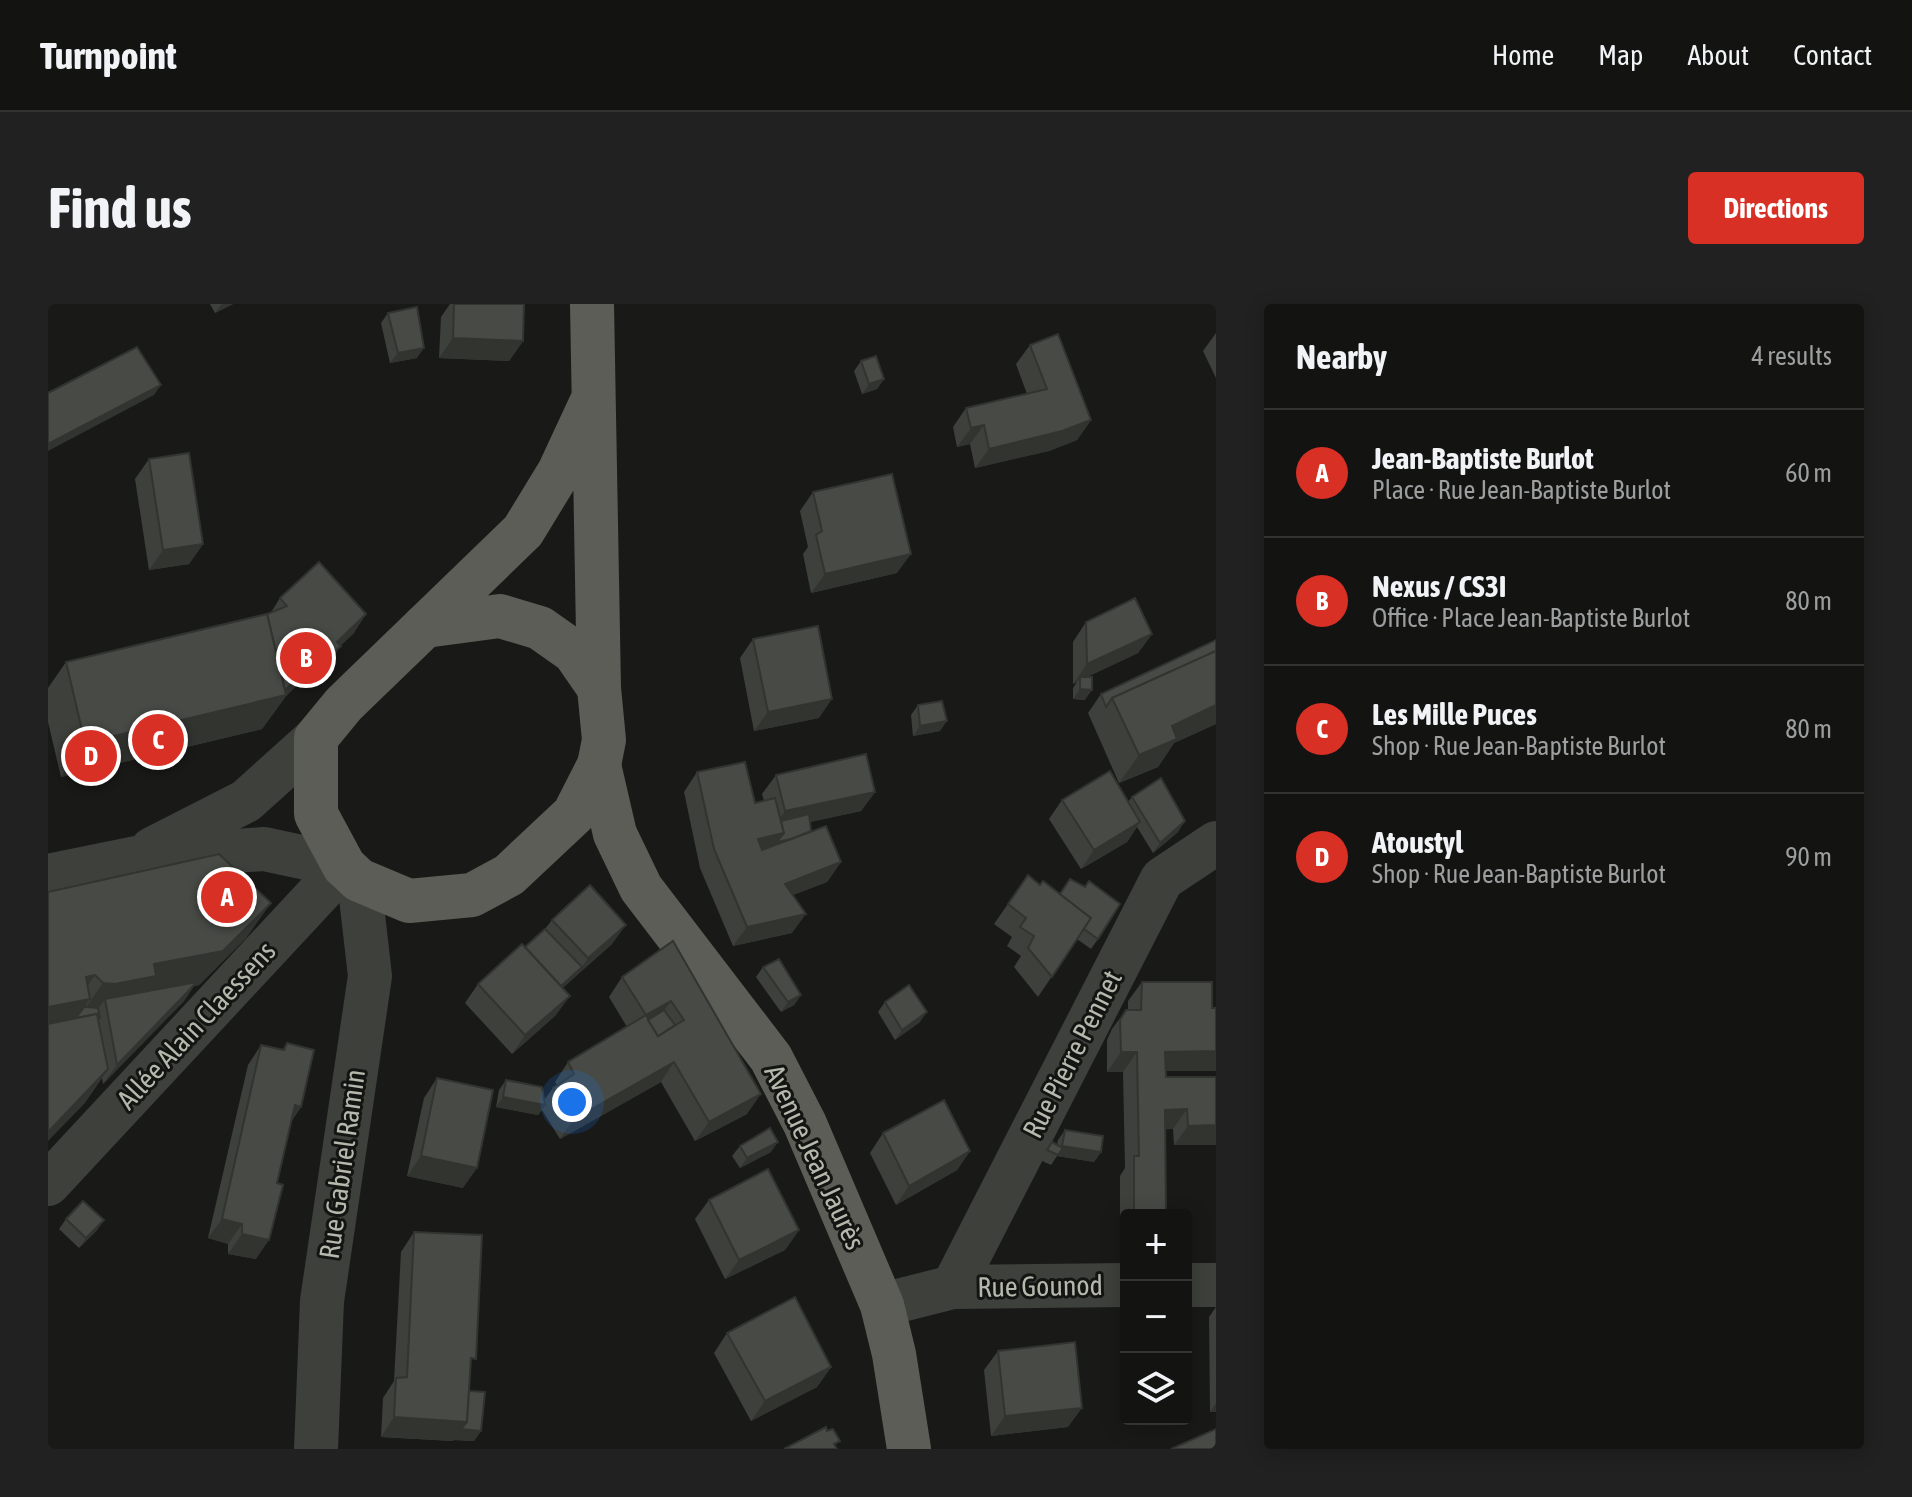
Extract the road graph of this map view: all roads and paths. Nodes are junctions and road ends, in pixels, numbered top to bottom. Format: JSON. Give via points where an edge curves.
{"nodes":[{"id":1,"x":592,"y":304,"type":"edge"},
{"id":2,"x":592,"y":401,"type":"junction"},
{"id":3,"x":425,"y":626,"type":"junction"},
{"id":4,"x":599,"y":688,"type":"junction"},
{"id":5,"x":316,"y":738,"type":"junction"},
{"id":6,"x":599,"y":765,"type":"junction"},
{"id":7,"x":1216,"y":843,"type":"edge"},
{"id":8,"x":136,"y":858,"type":"junction"},
{"id":9,"x":352,"y":873,"type":"junction"},
{"id":10,"x":48,"y":876,"type":"edge"},
{"id":11,"x":48,"y":1184,"type":"edge"},
{"id":12,"x":1120,"y":1285,"type":"edge"},
{"id":13,"x":1192,"y":1285,"type":"edge"},
{"id":14,"x":1216,"y":1285,"type":"edge"},
{"id":15,"x":953,"y":1287,"type":"junction"},
{"id":16,"x":882,"y":1305,"type":"junction"},
{"id":17,"x":316,"y":1449,"type":"edge"},
{"id":18,"x":909,"y":1449,"type":"edge"}],
"edges":[{"from":1,"to":2,"type":"main road"},
{"from":2,"to":3,"type":"main road","via":[[559,472],[523,531]]},
{"from":2,"to":4,"type":"main road"},
{"from":3,"to":4,"type":"main road","via":[[500,616],[540,628],[574,652]]},
{"from":3,"to":5,"type":"main road"},
{"from":4,"to":6,"type":"main road","via":[[604,740]]},
{"from":5,"to":8,"type":"street","via":[[246,801]]},
{"from":5,"to":9,"type":"main road","via":[[316,814]]},
{"from":6,"to":9,"type":"main road","via":[[574,814],[509,875],[472,895],[409,901]]},
{"from":6,"to":16,"type":"main road","name":"Avenue Jean Jaurès","via":[[615,834],[641,888],[771,1058]]},
{"from":7,"to":15,"type":"street","name":"Rue Pierre Pennet","via":[[1162,879]]},
{"from":8,"to":9,"type":"street","via":[[264,849]]},
{"from":8,"to":10,"type":"street"},
{"from":9,"to":11,"type":"street","name":"Allée Alain Claessens"},
{"from":9,"to":17,"type":"street","name":"Rue Gabriel Ramin","via":[[370,976],[322,1301]]},
{"from":12,"to":15,"type":"street","name":"Rue Gounod"},
{"from":13,"to":14,"type":"street"},
{"from":15,"to":16,"type":"street","name":"Rue Gounod"},
{"from":16,"to":18,"type":"main road","name":"Avenue Jean Jaurès"}]}
